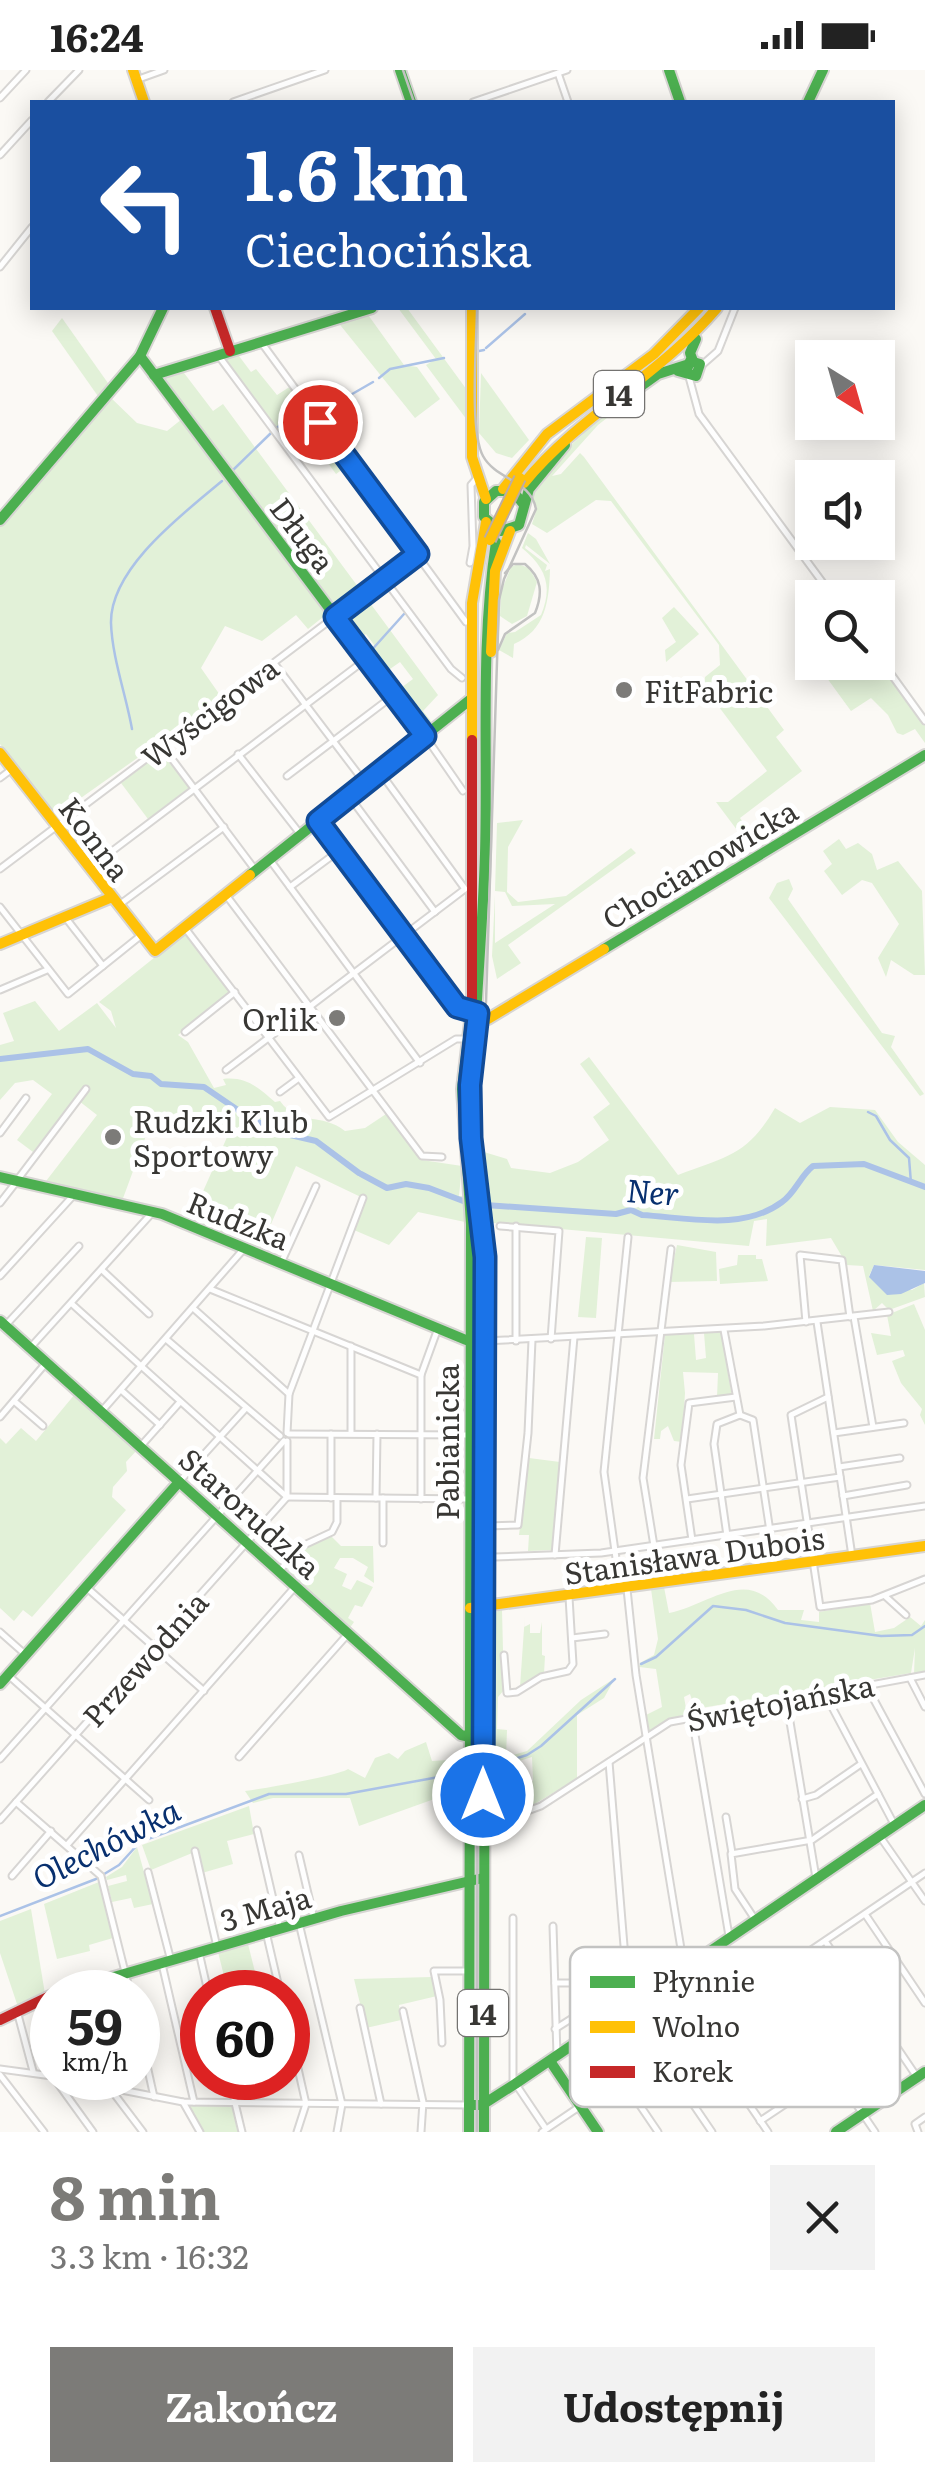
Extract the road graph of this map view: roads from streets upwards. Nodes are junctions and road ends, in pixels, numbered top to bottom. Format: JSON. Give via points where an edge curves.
{"nodes":[{"id":1,"x":26,"y":70,"type":"edge"},
{"id":2,"x":78,"y":70,"type":"edge"},
{"id":3,"x":164,"y":70,"type":"edge"},
{"id":4,"x":326,"y":70,"type":"edge"},
{"id":5,"x":567,"y":70,"type":"edge"},
{"id":6,"x":669,"y":70,"type":"edge"},
{"id":7,"x":826,"y":70,"type":"edge"},
{"id":8,"x":402,"y":71,"type":"edge"},
{"id":9,"x":558,"y":73,"type":"junction"},
{"id":10,"x":134,"y":75,"type":"edge"},
{"id":11,"x":0,"y":98,"type":"edge"},
{"id":12,"x":50,"y":100,"type":"edge"},
{"id":13,"x":143,"y":100,"type":"edge"},
{"id":14,"x":239,"y":100,"type":"edge"},
{"id":15,"x":410,"y":100,"type":"edge"},
{"id":16,"x":479,"y":100,"type":"edge"},
{"id":17,"x":567,"y":100,"type":"edge"},
{"id":18,"x":679,"y":100,"type":"edge"},
{"id":19,"x":812,"y":100,"type":"edge"},
{"id":20,"x":30,"y":122,"type":"edge"},
{"id":21,"x":0,"y":154,"type":"edge"},
{"id":22,"x":30,"y":230,"type":"edge"},
{"id":23,"x":0,"y":267,"type":"edge"},
{"id":24,"x":162,"y":310,"type":"edge"},
{"id":25,"x":216,"y":310,"type":"edge"},
{"id":26,"x":472,"y":310,"type":"edge"},
{"id":27,"x":698,"y":310,"type":"edge"},
{"id":28,"x":706,"y":310,"type":"edge"},
{"id":29,"x":718,"y":310,"type":"edge"},
{"id":30,"x":718,"y":310,"type":"edge"},
{"id":31,"x":734,"y":310,"type":"edge"},
{"id":32,"x":345,"y":312,"type":"edge"},
{"id":33,"x":261,"y":342,"type":"junction"},
{"id":34,"x":230,"y":352,"type":"junction"},
{"id":35,"x":218,"y":355,"type":"junction"},
{"id":36,"x":140,"y":356,"type":"junction"},
{"id":37,"x":693,"y":369,"type":"junction"},
{"id":38,"x":154,"y":375,"type":"junction"},
{"id":39,"x":476,"y":472,"type":"junction"},
{"id":40,"x":524,"y":483,"type":"junction"},
{"id":41,"x":499,"y":490,"type":"junction"},
{"id":42,"x":515,"y":493,"type":"junction"},
{"id":43,"x":486,"y":499,"type":"junction"},
{"id":44,"x":524,"y":505,"type":"junction"},
{"id":45,"x":0,"y":520,"type":"edge"},
{"id":46,"x":486,"y":522,"type":"junction"},
{"id":47,"x":510,"y":531,"type":"junction"},
{"id":48,"x":493,"y":541,"type":"junction"},
{"id":49,"x":418,"y":554,"type":"junction"},
{"id":50,"x":470,"y":563,"type":"dead end"},
{"id":51,"x":385,"y":580,"type":"junction"},
{"id":52,"x":821,"y":580,"type":"edge"},
{"id":53,"x":335,"y":617,"type":"junction"},
{"id":54,"x":466,"y":622,"type":"dead end"},
{"id":55,"x":367,"y":658,"type":"junction"},
{"id":56,"x":274,"y":662,"type":"junction"},
{"id":57,"x":462,"y":678,"type":"dead end"},
{"id":58,"x":895,"y":679,"type":"edge"},
{"id":59,"x":394,"y":695,"type":"junction"},
{"id":60,"x":471,"y":699,"type":"junction"},
{"id":61,"x":306,"y":704,"type":"junction"},
{"id":62,"x":457,"y":710,"type":"junction"},
{"id":63,"x":471,"y":716,"type":"junction"},
{"id":64,"x":925,"y":720,"type":"edge"},
{"id":65,"x":425,"y":736,"type":"junction"},
{"id":66,"x":334,"y":741,"type":"junction"},
{"id":67,"x":163,"y":747,"type":"junction"},
{"id":68,"x":0,"y":753,"type":"edge"},
{"id":69,"x":473,"y":753,"type":"junction"},
{"id":70,"x":486,"y":753,"type":"junction"},
{"id":71,"x":238,"y":754,"type":"junction"},
{"id":72,"x":925,"y":755,"type":"edge"},
{"id":73,"x":12,"y":770,"type":"junction"},
{"id":74,"x":380,"y":772,"type":"junction"},
{"id":75,"x":288,"y":776,"type":"dead end"},
{"id":76,"x":0,"y":778,"type":"edge"},
{"id":77,"x":366,"y":783,"type":"junction"},
{"id":78,"x":194,"y":788,"type":"junction"},
{"id":79,"x":464,"y":791,"type":"dead end"},
{"id":80,"x":349,"y":796,"type":"junction"},
{"id":81,"x":473,"y":811,"type":"junction"},
{"id":82,"x":318,"y":821,"type":"junction"},
{"id":83,"x":486,"y":822,"type":"junction"},
{"id":84,"x":56,"y":827,"type":"junction"},
{"id":85,"x":224,"y":827,"type":"junction"},
{"id":86,"x":300,"y":835,"type":"junction"},
{"id":87,"x":340,"y":850,"type":"junction"},
{"id":88,"x":270,"y":860,"type":"junction"},
{"id":89,"x":0,"y":869,"type":"edge"},
{"id":90,"x":88,"y":869,"type":"junction"},
{"id":91,"x":256,"y":870,"type":"junction"},
{"id":92,"x":290,"y":887,"type":"junction"},
{"id":93,"x":226,"y":895,"type":"junction"},
{"id":94,"x":114,"y":903,"type":"junction"},
{"id":95,"x":0,"y":906,"type":"edge"},
{"id":96,"x":435,"y":912,"type":"junction"},
{"id":97,"x":65,"y":917,"type":"junction"},
{"id":98,"x":184,"y":928,"type":"junction"},
{"id":99,"x":22,"y":935,"type":"junction"},
{"id":100,"x":404,"y":936,"type":"junction"},
{"id":101,"x":140,"y":937,"type":"junction"},
{"id":102,"x":0,"y":944,"type":"edge"},
{"id":103,"x":103,"y":966,"type":"junction"},
{"id":104,"x":47,"y":970,"type":"junction"},
{"id":105,"x":353,"y":972,"type":"junction"},
{"id":106,"x":0,"y":990,"type":"edge"},
{"id":107,"x":236,"y":992,"type":"junction"},
{"id":108,"x":308,"y":1006,"type":"junction"},
{"id":109,"x":474,"y":1015,"type":"junction"},
{"id":110,"x":185,"y":1032,"type":"dead end"},
{"id":111,"x":268,"y":1036,"type":"junction"},
{"id":112,"x":466,"y":1040,"type":"junction"},
{"id":113,"x":420,"y":1062,"type":"junction"},
{"id":114,"x":226,"y":1070,"type":"dead end"},
{"id":115,"x":299,"y":1078,"type":"junction"},
{"id":116,"x":86,"y":1089,"type":"dead end"},
{"id":117,"x":280,"y":1092,"type":"dead end"},
{"id":118,"x":372,"y":1093,"type":"junction"},
{"id":119,"x":26,"y":1098,"type":"dead end"},
{"id":120,"x":0,"y":1132,"type":"edge"},
{"id":121,"x":442,"y":1157,"type":"dead end"},
{"id":122,"x":0,"y":1180,"type":"edge"},
{"id":123,"x":16,"y":1183,"type":"junction"},
{"id":124,"x":316,"y":1186,"type":"dead end"},
{"id":125,"x":71,"y":1198,"type":"junction"},
{"id":126,"x":363,"y":1198,"type":"dead end"},
{"id":127,"x":473,"y":1199,"type":"junction"},
{"id":128,"x":102,"y":1202,"type":"junction"},
{"id":129,"x":0,"y":1203,"type":"edge"},
{"id":130,"x":151,"y":1214,"type":"junction"},
{"id":131,"x":500,"y":1226,"type":"dead end"},
{"id":132,"x":516,"y":1226,"type":"junction"},
{"id":133,"x":628,"y":1237,"type":"dead end"},
{"id":134,"x":79,"y":1246,"type":"dead end"},
{"id":135,"x":671,"y":1249,"type":"dead end"},
{"id":136,"x":242,"y":1252,"type":"junction"},
{"id":137,"x":282,"y":1263,"type":"junction"},
{"id":138,"x":102,"y":1270,"type":"junction"},
{"id":139,"x":0,"y":1276,"type":"edge"},
{"id":140,"x":329,"y":1285,"type":"junction"},
{"id":141,"x":210,"y":1288,"type":"junction"},
{"id":142,"x":72,"y":1304,"type":"junction"},
{"id":143,"x":193,"y":1308,"type":"junction"},
{"id":144,"x":889,"y":1312,"type":"dead end"},
{"id":145,"x":149,"y":1314,"type":"dead end"},
{"id":146,"x":852,"y":1317,"type":"junction"},
{"id":147,"x":817,"y":1321,"type":"junction"},
{"id":148,"x":806,"y":1322,"type":"junction"},
{"id":149,"x":3,"y":1323,"type":"edge"},
{"id":150,"x":724,"y":1329,"type":"junction"},
{"id":151,"x":437,"y":1330,"type":"junction"},
{"id":152,"x":313,"y":1331,"type":"junction"},
{"id":153,"x":661,"y":1332,"type":"junction"},
{"id":154,"x":453,"y":1335,"type":"junction"},
{"id":155,"x":471,"y":1335,"type":"junction"},
{"id":156,"x":617,"y":1335,"type":"junction"},
{"id":157,"x":574,"y":1337,"type":"junction"},
{"id":158,"x":166,"y":1338,"type":"junction"},
{"id":159,"x":550,"y":1339,"type":"junction"},
{"id":160,"x":486,"y":1340,"type":"junction"},
{"id":161,"x":516,"y":1340,"type":"junction"},
{"id":162,"x":532,"y":1340,"type":"junction"},
{"id":163,"x":351,"y":1346,"type":"junction"},
{"id":164,"x":30,"y":1348,"type":"junction"},
{"id":165,"x":46,"y":1363,"type":"junction"},
{"id":166,"x":141,"y":1368,"type":"junction"},
{"id":167,"x":421,"y":1374,"type":"junction"},
{"id":168,"x":121,"y":1390,"type":"junction"},
{"id":169,"x":289,"y":1394,"type":"junction"},
{"id":170,"x":736,"y":1397,"type":"junction"},
{"id":171,"x":828,"y":1397,"type":"junction"},
{"id":172,"x":14,"y":1401,"type":"junction"},
{"id":173,"x":180,"y":1402,"type":"junction"},
{"id":174,"x":246,"y":1408,"type":"junction"},
{"id":175,"x":101,"y":1412,"type":"junction"},
{"id":176,"x":740,"y":1416,"type":"junction"},
{"id":177,"x":0,"y":1417,"type":"edge"},
{"id":178,"x":904,"y":1423,"type":"dead end"},
{"id":179,"x":160,"y":1424,"type":"junction"},
{"id":180,"x":43,"y":1426,"type":"dead end"},
{"id":181,"x":873,"y":1428,"type":"junction"},
{"id":182,"x":834,"y":1433,"type":"junction"},
{"id":183,"x":331,"y":1434,"type":"junction"},
{"id":184,"x":352,"y":1434,"type":"junction"},
{"id":185,"x":377,"y":1434,"type":"junction"},
{"id":186,"x":421,"y":1434,"type":"junction"},
{"id":187,"x":471,"y":1435,"type":"junction"},
{"id":188,"x":285,"y":1437,"type":"junction"},
{"id":189,"x":219,"y":1438,"type":"junction"},
{"id":190,"x":140,"y":1447,"type":"junction"},
{"id":191,"x":900,"y":1458,"type":"dead end"},
{"id":192,"x":839,"y":1468,"type":"junction"},
{"id":193,"x":257,"y":1471,"type":"junction"},
{"id":194,"x":840,"y":1477,"type":"junction"},
{"id":195,"x":180,"y":1482,"type":"junction"},
{"id":196,"x":801,"y":1482,"type":"junction"},
{"id":197,"x":907,"y":1486,"type":"dead end"},
{"id":198,"x":763,"y":1488,"type":"junction"},
{"id":199,"x":722,"y":1494,"type":"junction"},
{"id":200,"x":287,"y":1496,"type":"junction"},
{"id":201,"x":843,"y":1496,"type":"junction"},
{"id":202,"x":334,"y":1498,"type":"junction"},
{"id":203,"x":380,"y":1498,"type":"junction"},
{"id":204,"x":421,"y":1498,"type":"junction"},
{"id":205,"x":470,"y":1499,"type":"junction"},
{"id":206,"x":686,"y":1499,"type":"junction"},
{"id":207,"x":925,"y":1506,"type":"edge"},
{"id":208,"x":217,"y":1516,"type":"junction"},
{"id":209,"x":846,"y":1518,"type":"junction"},
{"id":210,"x":808,"y":1524,"type":"junction"},
{"id":211,"x":484,"y":1526,"type":"junction"},
{"id":212,"x":769,"y":1529,"type":"junction"},
{"id":213,"x":728,"y":1535,"type":"junction"},
{"id":214,"x":692,"y":1540,"type":"junction"},
{"id":215,"x":247,"y":1542,"type":"junction"},
{"id":216,"x":384,"y":1543,"type":"dead end"},
{"id":217,"x":654,"y":1546,"type":"junction"},
{"id":218,"x":925,"y":1546,"type":"edge"},
{"id":219,"x":615,"y":1551,"type":"junction"},
{"id":220,"x":554,"y":1555,"type":"junction"},
{"id":221,"x":852,"y":1556,"type":"junction"},
{"id":222,"x":494,"y":1557,"type":"dead end"},
{"id":223,"x":814,"y":1562,"type":"junction"},
{"id":224,"x":775,"y":1568,"type":"junction"},
{"id":225,"x":280,"y":1571,"type":"junction"},
{"id":226,"x":732,"y":1574,"type":"junction"},
{"id":227,"x":925,"y":1580,"type":"edge"},
{"id":228,"x":296,"y":1586,"type":"junction"},
{"id":229,"x":86,"y":1587,"type":"junction"},
{"id":230,"x":624,"y":1590,"type":"junction"},
{"id":231,"x":886,"y":1596,"type":"junction"},
{"id":232,"x":569,"y":1597,"type":"junction"},
{"id":233,"x":470,"y":1608,"type":"junction"},
{"id":234,"x":484,"y":1608,"type":"junction"},
{"id":235,"x":906,"y":1615,"type":"dead end"},
{"id":236,"x":124,"y":1620,"type":"junction"},
{"id":237,"x":0,"y":1632,"type":"edge"},
{"id":238,"x":349,"y":1633,"type":"junction"},
{"id":239,"x":605,"y":1634,"type":"dead end"},
{"id":240,"x":572,"y":1638,"type":"junction"},
{"id":241,"x":154,"y":1647,"type":"junction"},
{"id":242,"x":26,"y":1655,"type":"junction"},
{"id":243,"x":504,"y":1655,"type":"dead end"},
{"id":244,"x":925,"y":1675,"type":"edge"},
{"id":245,"x":910,"y":1678,"type":"junction"},
{"id":246,"x":2,"y":1682,"type":"edge"},
{"id":247,"x":866,"y":1685,"type":"junction"},
{"id":248,"x":204,"y":1691,"type":"junction"},
{"id":249,"x":824,"y":1692,"type":"junction"},
{"id":250,"x":786,"y":1698,"type":"junction"},
{"id":251,"x":925,"y":1706,"type":"edge"},
{"id":252,"x":46,"y":1708,"type":"junction"},
{"id":253,"x":692,"y":1717,"type":"junction"},
{"id":254,"x":76,"y":1735,"type":"junction"},
{"id":255,"x":646,"y":1736,"type":"junction"},
{"id":256,"x":470,"y":1737,"type":"junction"},
{"id":257,"x":239,"y":1757,"type":"dead end"},
{"id":258,"x":0,"y":1759,"type":"edge"},
{"id":259,"x":609,"y":1762,"type":"junction"},
{"id":260,"x":862,"y":1764,"type":"junction"},
{"id":261,"x":126,"y":1779,"type":"junction"},
{"id":262,"x":878,"y":1794,"type":"junction"},
{"id":263,"x":925,"y":1794,"type":"edge"},
{"id":264,"x":802,"y":1799,"type":"junction"},
{"id":265,"x":148,"y":1800,"type":"dead end"},
{"id":266,"x":16,"y":1802,"type":"junction"},
{"id":267,"x":925,"y":1806,"type":"edge"},
{"id":268,"x":726,"y":1816,"type":"dead end"},
{"id":269,"x":0,"y":1820,"type":"edge"},
{"id":270,"x":483,"y":1826,"type":"junction"},
{"id":271,"x":896,"y":1828,"type":"junction"},
{"id":272,"x":256,"y":1830,"type":"dead end"},
{"id":273,"x":51,"y":1831,"type":"junction"},
{"id":274,"x":881,"y":1838,"type":"junction"},
{"id":275,"x":809,"y":1841,"type":"junction"},
{"id":276,"x":67,"y":1845,"type":"junction"},
{"id":277,"x":195,"y":1850,"type":"dead end"},
{"id":278,"x":732,"y":1853,"type":"junction"},
{"id":279,"x":299,"y":1855,"type":"dead end"},
{"id":280,"x":148,"y":1872,"type":"dead end"},
{"id":281,"x":925,"y":1873,"type":"edge"},
{"id":282,"x":12,"y":1876,"type":"dead end"},
{"id":283,"x":483,"y":1878,"type":"junction"},
{"id":284,"x":470,"y":1880,"type":"junction"},
{"id":285,"x":817,"y":1882,"type":"junction"},
{"id":286,"x":912,"y":1882,"type":"junction"},
{"id":287,"x":925,"y":1902,"type":"edge"},
{"id":288,"x":865,"y":1914,"type":"junction"},
{"id":289,"x":513,"y":1918,"type":"dead end"},
{"id":290,"x":314,"y":1919,"type":"junction"},
{"id":291,"x":756,"y":1922,"type":"junction"},
{"id":292,"x":299,"y":1923,"type":"junction"},
{"id":293,"x":553,"y":1926,"type":"dead end"},
{"id":294,"x":280,"y":1929,"type":"junction"},
{"id":295,"x":266,"y":1932,"type":"junction"},
{"id":296,"x":730,"y":1939,"type":"junction"},
{"id":297,"x":825,"y":1941,"type":"junction"},
{"id":298,"x":217,"y":1947,"type":"junction"},
{"id":299,"x":623,"y":1947,"type":"edge"},
{"id":300,"x":680,"y":1947,"type":"edge"},
{"id":301,"x":718,"y":1947,"type":"edge"},
{"id":302,"x":816,"y":1947,"type":"edge"},
{"id":303,"x":829,"y":1947,"type":"edge"},
{"id":304,"x":887,"y":1947,"type":"edge"},
{"id":305,"x":199,"y":1952,"type":"junction"},
{"id":306,"x":166,"y":1962,"type":"junction"},
{"id":307,"x":900,"y":1966,"type":"edge"},
{"id":308,"x":124,"y":1970,"type":"edge"},
{"id":309,"x":139,"y":1970,"type":"edge"},
{"id":310,"x":203,"y":1970,"type":"edge"},
{"id":311,"x":275,"y":1970,"type":"edge"},
{"id":312,"x":470,"y":1970,"type":"junction"},
{"id":313,"x":554,"y":1983,"type":"junction"},
{"id":314,"x":570,"y":1983,"type":"edge"},
{"id":315,"x":925,"y":2003,"type":"edge"},
{"id":316,"x":30,"y":2006,"type":"edge"},
{"id":317,"x":360,"y":2008,"type":"dead end"},
{"id":318,"x":17,"y":2012,"type":"junction"},
{"id":319,"x":402,"y":2012,"type":"dead end"},
{"id":320,"x":570,"y":2019,"type":"edge"},
{"id":321,"x":0,"y":2020,"type":"edge"},
{"id":322,"x":554,"y":2029,"type":"junction"},
{"id":323,"x":442,"y":2042,"type":"dead end"},
{"id":324,"x":900,"y":2045,"type":"edge"},
{"id":325,"x":570,"y":2047,"type":"edge"},
{"id":326,"x":554,"y":2058,"type":"junction"},
{"id":327,"x":30,"y":2060,"type":"edge"},
{"id":328,"x":30,"y":2071,"type":"edge"},
{"id":329,"x":0,"y":2072,"type":"edge"},
{"id":330,"x":921,"y":2074,"type":"edge"},
{"id":331,"x":515,"y":2084,"type":"junction"},
{"id":332,"x":570,"y":2086,"type":"edge"},
{"id":333,"x":484,"y":2087,"type":"junction"},
{"id":334,"x":900,"y":2088,"type":"edge"},
{"id":335,"x":501,"y":2093,"type":"junction"},
{"id":336,"x":160,"y":2098,"type":"edge"},
{"id":337,"x":74,"y":2100,"type":"edge"},
{"id":338,"x":118,"y":2100,"type":"edge"},
{"id":339,"x":305,"y":2100,"type":"edge"},
{"id":340,"x":183,"y":2102,"type":"junction"},
{"id":341,"x":194,"y":2102,"type":"junction"},
{"id":342,"x":235,"y":2102,"type":"junction"},
{"id":343,"x":306,"y":2104,"type":"junction"},
{"id":344,"x":342,"y":2104,"type":"junction"},
{"id":345,"x":381,"y":2104,"type":"junction"},
{"id":346,"x":484,"y":2104,"type":"junction"},
{"id":347,"x":423,"y":2106,"type":"junction"},
{"id":348,"x":470,"y":2106,"type":"junction"},
{"id":349,"x":579,"y":2107,"type":"edge"},
{"id":350,"x":582,"y":2107,"type":"edge"},
{"id":351,"x":641,"y":2107,"type":"edge"},
{"id":352,"x":695,"y":2107,"type":"edge"},
{"id":353,"x":751,"y":2107,"type":"edge"},
{"id":354,"x":781,"y":2107,"type":"edge"},
{"id":355,"x":858,"y":2107,"type":"edge"},
{"id":356,"x":873,"y":2107,"type":"edge"},
{"id":357,"x":863,"y":2114,"type":"junction"},
{"id":358,"x":925,"y":2117,"type":"edge"},
{"id":359,"x":760,"y":2121,"type":"junction"},
{"id":360,"x":544,"y":2130,"type":"edge"},
{"id":361,"x":44,"y":2132,"type":"edge"},
{"id":362,"x":94,"y":2132,"type":"edge"},
{"id":363,"x":143,"y":2132,"type":"edge"},
{"id":364,"x":200,"y":2132,"type":"edge"},
{"id":365,"x":242,"y":2132,"type":"edge"},
{"id":366,"x":297,"y":2132,"type":"edge"},
{"id":367,"x":337,"y":2132,"type":"edge"},
{"id":368,"x":421,"y":2132,"type":"edge"},
{"id":369,"x":469,"y":2132,"type":"edge"},
{"id":370,"x":484,"y":2132,"type":"edge"},
{"id":371,"x":598,"y":2132,"type":"edge"},
{"id":372,"x":658,"y":2132,"type":"edge"},
{"id":373,"x":712,"y":2132,"type":"edge"},
{"id":374,"x":768,"y":2132,"type":"edge"},
{"id":375,"x":836,"y":2132,"type":"edge"},
{"id":376,"x":875,"y":2132,"type":"edge"},
{"id":377,"x":918,"y":2132,"type":"edge"}],
"edges":[{"from":1,"to":11,"type":"street"},
{"from":2,"to":12,"type":"street"},
{"from":3,"to":10,"type":"street"},
{"from":4,"to":14,"type":"street"},
{"from":5,"to":9,"type":"street"},
{"from":6,"to":18,"type":"street"},
{"from":7,"to":19,"type":"street"},
{"from":8,"to":15,"type":"street"},
{"from":9,"to":16,"type":"street"},
{"from":9,"to":17,"type":"street"},
{"from":10,"to":13,"type":"street"},
{"from":20,"to":21,"type":"street"},
{"from":22,"to":23,"type":"street"},
{"from":24,"to":36,"type":"street"},
{"from":25,"to":34,"type":"street"},
{"from":26,"to":39,"type":"street"},
{"from":27,"to":41,"type":"street","via":[[654,354],[548,434]]},
{"from":28,"to":40,"type":"street","number":"14","via":[[663,354],[564,428]]},
{"from":29,"to":40,"type":"street","number":"14","via":[[680,348],[568,432]]},
{"from":30,"to":37,"type":"street","via":[[692,345]]},
{"from":31,"to":37,"type":"street","via":[[718,349]]},
{"from":32,"to":33,"type":"street"},
{"from":33,"to":34,"type":"street"},
{"from":33,"to":49,"type":"street"},
{"from":34,"to":35,"type":"street"},
{"from":35,"to":38,"type":"street"},
{"from":35,"to":51,"type":"street"},
{"from":36,"to":38,"type":"street","name":"Długa"},
{"from":36,"to":45,"type":"street"},
{"from":37,"to":40,"type":"street","via":[[665,371],[579,432]]},
{"from":37,"to":52,"type":"street","via":[[693,402]]},
{"from":38,"to":53,"type":"street","name":"Długa"},
{"from":39,"to":41,"type":"street"},
{"from":39,"to":43,"type":"street"},
{"from":39,"to":50,"type":"street"},
{"from":40,"to":42,"type":"street"},
{"from":40,"to":44,"type":"street"},
{"from":40,"to":48,"type":"street","number":"14","bridge":true},
{"from":41,"to":42,"type":"street"},
{"from":41,"to":43,"type":"street"},
{"from":42,"to":44,"type":"street"},
{"from":43,"to":46,"type":"street"},
{"from":44,"to":47,"type":"street","via":[[523,520]]},
{"from":46,"to":47,"type":"street"},
{"from":46,"to":60,"type":"street","via":[[473,589]]},
{"from":47,"to":70,"type":"street","via":[[494,587]]},
{"from":48,"to":69,"type":"street","number":"14","via":[[479,598]]},
{"from":48,"to":70,"type":"street","number":"14","via":[[484,613]]},
{"from":49,"to":51,"type":"street","name":"Wyścigowa"},
{"from":49,"to":54,"type":"street"},
{"from":51,"to":53,"type":"street","name":"Wyścigowa"},
{"from":51,"to":57,"type":"street"},
{"from":53,"to":55,"type":"street","name":"Długa"},
{"from":53,"to":56,"type":"street","name":"Wyścigowa"},
{"from":55,"to":59,"type":"street","name":"Długa"},
{"from":55,"to":61,"type":"street"},
{"from":56,"to":61,"type":"street"},
{"from":56,"to":67,"type":"street","name":"Wyścigowa"},
{"from":58,"to":64,"type":"street"},
{"from":59,"to":65,"type":"street","name":"Długa"},
{"from":59,"to":66,"type":"street"},
{"from":60,"to":62,"type":"street"},
{"from":60,"to":63,"type":"street"},
{"from":61,"to":66,"type":"street"},
{"from":61,"to":71,"type":"street"},
{"from":62,"to":63,"type":"street"},
{"from":62,"to":65,"type":"street"},
{"from":63,"to":69,"type":"street"},
{"from":65,"to":74,"type":"street"},
{"from":65,"to":79,"type":"street","name":"Długa"},
{"from":66,"to":75,"type":"street"},
{"from":66,"to":77,"type":"street"},
{"from":67,"to":78,"type":"street"},
{"from":67,"to":84,"type":"street","name":"Wyścigowa"},
{"from":68,"to":73,"type":"street","name":"Konna"},
{"from":69,"to":81,"type":"street","name":"Pabianicka","number":"14"},
{"from":70,"to":83,"type":"street","name":"Pabianicka","number":"14"},
{"from":71,"to":78,"type":"street"},
{"from":71,"to":86,"type":"street"},
{"from":72,"to":109,"type":"street","name":"Chocianowicka","via":[[500,1012]]},
{"from":73,"to":76,"type":"street"},
{"from":73,"to":84,"type":"street","name":"Konna"},
{"from":74,"to":77,"type":"street"},
{"from":74,"to":96,"type":"street","via":[[465,888]]},
{"from":77,"to":80,"type":"street"},
{"from":78,"to":85,"type":"street"},
{"from":78,"to":90,"type":"street"},
{"from":80,"to":82,"type":"street"},
{"from":80,"to":96,"type":"street"},
{"from":81,"to":83,"type":"street","via":[[480,808]]},
{"from":81,"to":109,"type":"street","name":"Pabianicka","number":"14"},
{"from":82,"to":86,"type":"street"},
{"from":82,"to":87,"type":"street"},
{"from":83,"to":109,"type":"street","name":"Pabianicka","number":"14"},
{"from":84,"to":89,"type":"street","name":"Wyścigowa"},
{"from":84,"to":90,"type":"street","name":"Konna"},
{"from":85,"to":91,"type":"street"},
{"from":85,"to":94,"type":"street"},
{"from":86,"to":88,"type":"street"},
{"from":87,"to":92,"type":"street"},
{"from":87,"to":100,"type":"street"},
{"from":88,"to":91,"type":"street"},
{"from":88,"to":92,"type":"street"},
{"from":90,"to":94,"type":"street","name":"Konna"},
{"from":91,"to":93,"type":"street"},
{"from":92,"to":105,"type":"street"},
{"from":93,"to":98,"type":"street"},
{"from":93,"to":108,"type":"street"},
{"from":94,"to":97,"type":"street"},
{"from":94,"to":101,"type":"street","name":"Konna"},
{"from":95,"to":99,"type":"street"},
{"from":96,"to":100,"type":"street"},
{"from":97,"to":99,"type":"street"},
{"from":97,"to":103,"type":"street"},
{"from":98,"to":101,"type":"street","name":"Konna","via":[[153,951]]},
{"from":98,"to":107,"type":"street"},
{"from":99,"to":102,"type":"street"},
{"from":99,"to":104,"type":"street"},
{"from":100,"to":105,"type":"street"},
{"from":100,"to":109,"type":"street","via":[[457,1007]]},
{"from":101,"to":103,"type":"street"},
{"from":103,"to":104,"type":"street","via":[[69,994]]},
{"from":104,"to":106,"type":"street"},
{"from":105,"to":108,"type":"street"},
{"from":105,"to":113,"type":"street"},
{"from":107,"to":110,"type":"street"},
{"from":107,"to":111,"type":"street"},
{"from":108,"to":111,"type":"street"},
{"from":108,"to":118,"type":"street"},
{"from":109,"to":112,"type":"street","name":"Pabianicka","number":"14"},
{"from":109,"to":127,"type":"street","name":"Pabianicka","number":"14"},
{"from":111,"to":114,"type":"street"},
{"from":111,"to":115,"type":"street"},
{"from":112,"to":113,"type":"street","via":[[456,1039]]},
{"from":112,"to":127,"type":"street","name":"Pabianicka","number":"14","via":[[463,1116]]},
{"from":113,"to":118,"type":"street"},
{"from":115,"to":117,"type":"street"},
{"from":115,"to":118,"type":"street","via":[[329,1116]]},
{"from":116,"to":123,"type":"street"},
{"from":118,"to":121,"type":"street","via":[[423,1156]]},
{"from":119,"to":120,"type":"street"},
{"from":122,"to":123,"type":"street","name":"Rudzka"},
{"from":123,"to":125,"type":"street","name":"Rudzka"},
{"from":123,"to":128,"type":"street","name":"Rudzka"},
{"from":123,"to":129,"type":"street"},
{"from":124,"to":137,"type":"street"},
{"from":125,"to":128,"type":"street","name":"Rudzka"},
{"from":125,"to":139,"type":"street"},
{"from":126,"to":140,"type":"street"},
{"from":127,"to":155,"type":"street","name":"Pabianicka","number":"14"},
{"from":127,"to":160,"type":"street","name":"Pabianicka","number":"14","bridge":true},
{"from":128,"to":130,"type":"street","name":"Rudzka"},
{"from":130,"to":136,"type":"street","name":"Rudzka"},
{"from":130,"to":137,"type":"street","name":"Rudzka"},
{"from":130,"to":138,"type":"street"},
{"from":131,"to":132,"type":"street"},
{"from":132,"to":159,"type":"street","via":[[559,1231]]},
{"from":132,"to":161,"type":"street"},
{"from":133,"to":156,"type":"street"},
{"from":134,"to":149,"type":"street"},
{"from":135,"to":153,"type":"street"},
{"from":136,"to":140,"type":"street","name":"Rudzka"},
{"from":136,"to":141,"type":"street"},
{"from":137,"to":140,"type":"street","name":"Rudzka"},
{"from":138,"to":142,"type":"street"},
{"from":138,"to":145,"type":"street"},
{"from":140,"to":151,"type":"street","name":"Rudzka"},
{"from":140,"to":152,"type":"street"},
{"from":140,"to":154,"type":"street","name":"Rudzka"},
{"from":141,"to":143,"type":"street"},
{"from":141,"to":152,"type":"street"},
{"from":142,"to":164,"type":"street"},
{"from":142,"to":166,"type":"street"},
{"from":143,"to":158,"type":"street"},
{"from":143,"to":169,"type":"street"},
{"from":144,"to":146,"type":"street"},
{"from":146,"to":147,"type":"street"},
{"from":146,"to":148,"type":"street","via":[[842,1260],[800,1255]]},
{"from":146,"to":181,"type":"street"},
{"from":147,"to":148,"type":"street"},
{"from":147,"to":171,"type":"street"},
{"from":148,"to":150,"type":"street"},
{"from":149,"to":164,"type":"street","name":"Starorudzka"},
{"from":150,"to":153,"type":"street"},
{"from":150,"to":170,"type":"street"},
{"from":151,"to":154,"type":"street","name":"Rudzka"},
{"from":151,"to":167,"type":"street"},
{"from":152,"to":163,"type":"street"},
{"from":152,"to":169,"type":"street"},
{"from":153,"to":156,"type":"street"},
{"from":153,"to":217,"type":"street","via":[[644,1478]]},
{"from":154,"to":155,"type":"street","name":"Rudzka"},
{"from":155,"to":160,"type":"street","name":"Rudzka"},
{"from":155,"to":187,"type":"street","name":"Pabianicka","number":"14"},
{"from":156,"to":157,"type":"street"},
{"from":156,"to":219,"type":"street","via":[[604,1472]]},
{"from":157,"to":159,"type":"street"},
{"from":157,"to":220,"type":"street"},
{"from":158,"to":166,"type":"street"},
{"from":158,"to":174,"type":"street"},
{"from":159,"to":162,"type":"street"},
{"from":160,"to":161,"type":"street"},
{"from":160,"to":211,"type":"street","name":"Pabianicka","number":"14"},
{"from":161,"to":162,"type":"street"},
{"from":162,"to":211,"type":"street","via":[[518,1525]]},
{"from":163,"to":167,"type":"street"},
{"from":163,"to":184,"type":"street"},
{"from":164,"to":165,"type":"street","name":"Starorudzka"},
{"from":165,"to":172,"type":"street"},
{"from":165,"to":175,"type":"street","name":"Starorudzka"},
{"from":166,"to":168,"type":"street"},
{"from":166,"to":173,"type":"street"},
{"from":167,"to":186,"type":"street"},
{"from":168,"to":175,"type":"street"},
{"from":168,"to":179,"type":"street"},
{"from":169,"to":188,"type":"street"},
{"from":170,"to":176,"type":"street"},
{"from":170,"to":206,"type":"street","via":[[690,1402],[681,1463]]},
{"from":171,"to":182,"type":"street"},
{"from":171,"to":196,"type":"street","via":[[791,1413]]},
{"from":172,"to":177,"type":"street"},
{"from":172,"to":180,"type":"street"},
{"from":173,"to":179,"type":"street"},
{"from":173,"to":189,"type":"street"},
{"from":174,"to":188,"type":"street"},
{"from":174,"to":189,"type":"street"},
{"from":175,"to":190,"type":"street","name":"Starorudzka"},
{"from":176,"to":198,"type":"street","via":[[752,1418]]},
{"from":176,"to":199,"type":"street","via":[[717,1424]]},
{"from":178,"to":181,"type":"street"},
{"from":179,"to":190,"type":"street"},
{"from":181,"to":182,"type":"street"},
{"from":182,"to":192,"type":"street"},
{"from":183,"to":184,"type":"street"},
{"from":183,"to":188,"type":"street"},
{"from":183,"to":202,"type":"street"},
{"from":184,"to":185,"type":"street"},
{"from":185,"to":186,"type":"street"},
{"from":185,"to":203,"type":"street"},
{"from":186,"to":187,"type":"street"},
{"from":186,"to":204,"type":"street"},
{"from":187,"to":205,"type":"street","name":"Pabianicka","number":"14"},
{"from":188,"to":193,"type":"street"},
{"from":188,"to":200,"type":"street"},
{"from":189,"to":193,"type":"street"},
{"from":189,"to":195,"type":"street"},
{"from":190,"to":195,"type":"street","name":"Starorudzka"},
{"from":191,"to":192,"type":"street"},
{"from":192,"to":194,"type":"street"},
{"from":193,"to":200,"type":"street"},
{"from":193,"to":208,"type":"street"},
{"from":194,"to":196,"type":"street"},
{"from":194,"to":201,"type":"street"},
{"from":195,"to":208,"type":"street","name":"Starorudzka"},
{"from":195,"to":229,"type":"street"},
{"from":196,"to":198,"type":"street"},
{"from":196,"to":210,"type":"street"},
{"from":197,"to":201,"type":"street"},
{"from":198,"to":199,"type":"street"},
{"from":198,"to":212,"type":"street"},
{"from":199,"to":206,"type":"street"},
{"from":199,"to":213,"type":"street"},
{"from":200,"to":202,"type":"street"},
{"from":200,"to":215,"type":"street","name":"Przewodnia"},
{"from":201,"to":209,"type":"street"},
{"from":202,"to":203,"type":"street"},
{"from":202,"to":225,"type":"street","via":[[332,1532],[302,1546]]},
{"from":203,"to":204,"type":"street"},
{"from":203,"to":216,"type":"street"},
{"from":204,"to":205,"type":"street"},
{"from":205,"to":233,"type":"street","name":"Pabianicka","number":"14"},
{"from":206,"to":214,"type":"street"},
{"from":207,"to":209,"type":"street"},
{"from":208,"to":215,"type":"street","name":"Starorudzka"},
{"from":208,"to":236,"type":"street"},
{"from":209,"to":210,"type":"street"},
{"from":209,"to":221,"type":"street"},
{"from":210,"to":212,"type":"street"},
{"from":210,"to":223,"type":"street"},
{"from":211,"to":234,"type":"street","name":"Pabianicka","number":"14"},
{"from":212,"to":213,"type":"street"},
{"from":212,"to":224,"type":"street"},
{"from":213,"to":214,"type":"street"},
{"from":213,"to":226,"type":"street"},
{"from":214,"to":217,"type":"street"},
{"from":215,"to":225,"type":"street","name":"Starorudzka"},
{"from":215,"to":241,"type":"street","name":"Przewodnia"},
{"from":217,"to":219,"type":"street"},
{"from":218,"to":221,"type":"street","name":"Stanisława Dubois"},
{"from":219,"to":220,"type":"street"},
{"from":219,"to":230,"type":"street"},
{"from":220,"to":222,"type":"street"},
{"from":221,"to":223,"type":"street","name":"Stanisława Dubois"},
{"from":223,"to":224,"type":"street","name":"Stanisława Dubois"},
{"from":223,"to":231,"type":"street","via":[[822,1609]]},
{"from":224,"to":226,"type":"street","name":"Stanisława Dubois"},
{"from":225,"to":228,"type":"street","name":"Starorudzka"},
{"from":226,"to":230,"type":"street","name":"Stanisława Dubois"},
{"from":227,"to":231,"type":"street"},
{"from":228,"to":238,"type":"street","name":"Starorudzka"},
{"from":228,"to":248,"type":"street"},
{"from":229,"to":236,"type":"street"},
{"from":229,"to":242,"type":"street"},
{"from":230,"to":232,"type":"street","name":"Stanisława Dubois"},
{"from":230,"to":255,"type":"street"},
{"from":231,"to":235,"type":"street"},
{"from":232,"to":234,"type":"street","name":"Stanisława Dubois"},
{"from":232,"to":240,"type":"street"},
{"from":233,"to":234,"type":"street","name":"Stanisława Dubois"},
{"from":233,"to":256,"type":"street","name":"Pabianicka","number":"14"},
{"from":234,"to":270,"type":"street","name":"Pabianicka","number":"14"},
{"from":236,"to":241,"type":"street"},
{"from":236,"to":252,"type":"street"},
{"from":237,"to":242,"type":"street"},
{"from":238,"to":256,"type":"street","name":"Starorudzka"},
{"from":238,"to":257,"type":"street"},
{"from":239,"to":240,"type":"street"},
{"from":240,"to":243,"type":"street","via":[[573,1664],[564,1673],[517,1692],[506,1692]]},
{"from":241,"to":248,"type":"street"},
{"from":241,"to":254,"type":"street","name":"Przewodnia"},
{"from":242,"to":246,"type":"street"},
{"from":244,"to":245,"type":"street","name":"Świętojańska"},
{"from":245,"to":247,"type":"street","name":"Świętojańska"},
{"from":245,"to":251,"type":"street"},
{"from":246,"to":252,"type":"street"},
{"from":247,"to":249,"type":"street","name":"Świętojańska"},
{"from":247,"to":263,"type":"street"},
{"from":248,"to":261,"type":"street"},
{"from":249,"to":250,"type":"street","name":"Świętojańska"},
{"from":249,"to":260,"type":"street"},
{"from":250,"to":253,"type":"street","name":"Świętojańska"},
{"from":250,"to":264,"type":"street"},
{"from":252,"to":254,"type":"street"},
{"from":252,"to":258,"type":"street"},
{"from":253,"to":255,"type":"street","name":"Świętojańska"},
{"from":253,"to":296,"type":"street"},
{"from":254,"to":261,"type":"street"},
{"from":254,"to":266,"type":"street","name":"Przewodnia"},
{"from":255,"to":259,"type":"street","name":"Świętojańska"},
{"from":255,"to":300,"type":"street"},
{"from":256,"to":284,"type":"street","name":"Pabianicka","number":"14"},
{"from":259,"to":270,"type":"street","name":"Świętojańska","via":[[537,1808]]},
{"from":259,"to":299,"type":"street"},
{"from":260,"to":262,"type":"street"},
{"from":260,"to":264,"type":"street"},
{"from":261,"to":265,"type":"street"},
{"from":261,"to":276,"type":"street"},
{"from":262,"to":271,"type":"street"},
{"from":262,"to":275,"type":"street"},
{"from":264,"to":275,"type":"street"},
{"from":266,"to":269,"type":"street","name":"Przewodnia"},
{"from":266,"to":273,"type":"street"},
{"from":267,"to":271,"type":"street"},
{"from":268,"to":278,"type":"street"},
{"from":270,"to":283,"type":"street","name":"Pabianicka","number":"14"},
{"from":271,"to":274,"type":"street"},
{"from":272,"to":294,"type":"street"},
{"from":273,"to":276,"type":"street"},
{"from":273,"to":282,"type":"street"},
{"from":274,"to":285,"type":"street"},
{"from":274,"to":286,"type":"street"},
{"from":275,"to":278,"type":"street"},
{"from":275,"to":285,"type":"street"},
{"from":276,"to":308,"type":"street","via":[[101,1876]]},
{"from":277,"to":298,"type":"street"},
{"from":278,"to":291,"type":"street","via":[[735,1889]]},
{"from":279,"to":290,"type":"street"},
{"from":280,"to":306,"type":"street"},
{"from":281,"to":286,"type":"street"},
{"from":283,"to":284,"type":"street","name":"3 Maja"},
{"from":283,"to":333,"type":"street","name":"Pabianicka","number":"14"},
{"from":284,"to":290,"type":"street","name":"3 Maja"},
{"from":284,"to":312,"type":"street","name":"Pabianicka","number":"14"},
{"from":285,"to":291,"type":"street"},
{"from":286,"to":287,"type":"street"},
{"from":286,"to":288,"type":"street"},
{"from":288,"to":297,"type":"street"},
{"from":288,"to":304,"type":"street"},
{"from":289,"to":331,"type":"street"},
{"from":290,"to":292,"type":"street","name":"3 Maja"},
{"from":291,"to":296,"type":"street"},
{"from":292,"to":294,"type":"street","name":"3 Maja"},
{"from":292,"to":344,"type":"street"},
{"from":293,"to":313,"type":"street"},
{"from":294,"to":295,"type":"street","name":"3 Maja"},
{"from":295,"to":298,"type":"street","name":"3 Maja"},
{"from":295,"to":311,"type":"street"},
{"from":296,"to":301,"type":"street"},
{"from":297,"to":302,"type":"street"},
{"from":297,"to":303,"type":"street"},
{"from":298,"to":305,"type":"street","name":"3 Maja"},
{"from":305,"to":306,"type":"street","name":"3 Maja"},
{"from":305,"to":310,"type":"street"},
{"from":306,"to":309,"type":"street","name":"3 Maja"},
{"from":306,"to":341,"type":"street"},
{"from":307,"to":315,"type":"street"},
{"from":312,"to":323,"type":"street","via":[[434,1971]]},
{"from":312,"to":348,"type":"street","name":"Pabianicka","number":"14"},
{"from":313,"to":314,"type":"street"},
{"from":313,"to":322,"type":"street"},
{"from":316,"to":318,"type":"street"},
{"from":317,"to":345,"type":"street"},
{"from":318,"to":321,"type":"street"},
{"from":318,"to":327,"type":"street"},
{"from":319,"to":347,"type":"street"},
{"from":320,"to":322,"type":"street"},
{"from":322,"to":326,"type":"street"},
{"from":324,"to":330,"type":"street"},
{"from":325,"to":326,"type":"street"},
{"from":326,"to":331,"type":"street"},
{"from":326,"to":332,"type":"street"},
{"from":328,"to":329,"type":"street"},
{"from":329,"to":361,"type":"street"},
{"from":330,"to":334,"type":"street"},
{"from":331,"to":335,"type":"street"},
{"from":331,"to":360,"type":"street"},
{"from":333,"to":335,"type":"street"},
{"from":333,"to":346,"type":"street","name":"Pabianicka","number":"14"},
{"from":335,"to":346,"type":"street"},
{"from":336,"to":340,"type":"street"},
{"from":337,"to":362,"type":"street"},
{"from":338,"to":363,"type":"street"},
{"from":339,"to":343,"type":"street"},
{"from":340,"to":341,"type":"street"},
{"from":340,"to":364,"type":"street"},
{"from":341,"to":342,"type":"street"},
{"from":342,"to":343,"type":"street"},
{"from":342,"to":365,"type":"street"},
{"from":343,"to":344,"type":"street"},
{"from":343,"to":366,"type":"street"},
{"from":344,"to":345,"type":"street"},
{"from":344,"to":367,"type":"street"},
{"from":345,"to":347,"type":"street"},
{"from":346,"to":348,"type":"street"},
{"from":346,"to":370,"type":"street","name":"Pabianicka","number":"14"},
{"from":347,"to":348,"type":"street"},
{"from":347,"to":368,"type":"street"},
{"from":348,"to":369,"type":"street","name":"Pabianicka","number":"14"},
{"from":349,"to":360,"type":"street"},
{"from":350,"to":371,"type":"street"},
{"from":351,"to":372,"type":"street"},
{"from":352,"to":373,"type":"street"},
{"from":353,"to":359,"type":"street"},
{"from":354,"to":359,"type":"street"},
{"from":355,"to":357,"type":"street"},
{"from":356,"to":357,"type":"street"},
{"from":357,"to":375,"type":"street"},
{"from":357,"to":376,"type":"street"},
{"from":358,"to":377,"type":"street","via":[[914,2125]]},
{"from":359,"to":374,"type":"street"}]}
